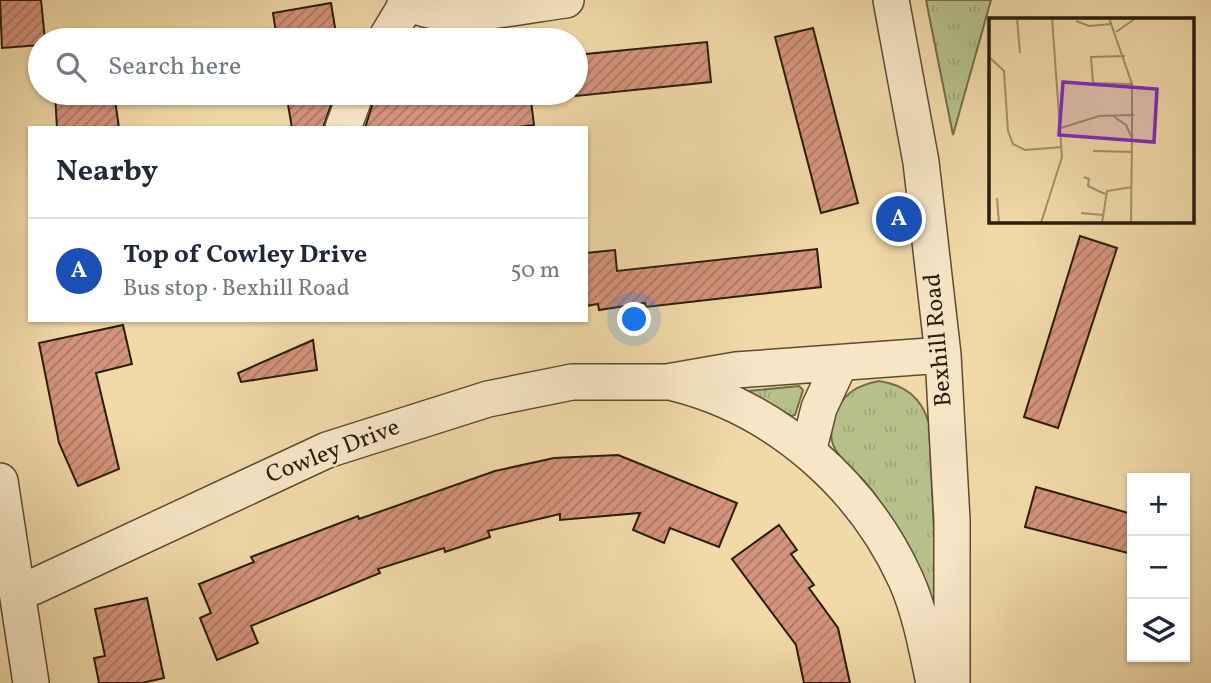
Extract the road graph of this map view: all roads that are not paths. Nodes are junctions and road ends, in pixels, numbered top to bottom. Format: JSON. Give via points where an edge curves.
{"nodes":[{"id":1,"x":566,"y":0,"type":"edge"},
{"id":2,"x":891,"y":0,"type":"edge"},
{"id":3,"x":406,"y":1,"type":"edge"},
{"id":4,"x":391,"y":28,"type":"edge"},
{"id":5,"x":352,"y":105,"type":"edge"},
{"id":6,"x":344,"y":126,"type":"edge"},
{"id":7,"x":943,"y":355,"type":"junction"},
{"id":8,"x":841,"y":363,"type":"junction"},
{"id":9,"x":667,"y":382,"type":"junction"},
{"id":10,"x":808,"y":452,"type":"junction"},
{"id":11,"x":0,"y":481,"type":"edge"},
{"id":12,"x":18,"y":588,"type":"junction"},
{"id":13,"x":31,"y":683,"type":"edge"},
{"id":14,"x":934,"y":683,"type":"edge"},
{"id":15,"x":951,"y":683,"type":"edge"}],
"edges":[{"from":1,"to":3,"type":"street","via":[[450,13],[427,12]]},
{"from":2,"to":7,"type":"street","name":"Bexhill Road","via":[[921,162]]},
{"from":3,"to":4,"type":"street"},
{"from":5,"to":6,"type":"street"},
{"from":7,"to":8,"type":"street","name":"Cowley Drive"},
{"from":7,"to":15,"type":"street","name":"Bexhill Road","via":[[953,533]]},
{"from":8,"to":9,"type":"street","name":"Cowley Drive","via":[[736,370]]},
{"from":8,"to":10,"type":"street","via":[[819,408]]},
{"from":9,"to":10,"type":"street","name":"Cowley Drive","via":[[767,422]]},
{"from":9,"to":12,"type":"street","name":"Cowley Drive","via":[[572,382],[488,399],[392,427],[316,455],[33,587]]},
{"from":10,"to":14,"type":"street","name":"Cowley Drive","via":[[848,490],[889,547],[908,583]]},
{"from":11,"to":12,"type":"street"},
{"from":12,"to":13,"type":"street"}]}
